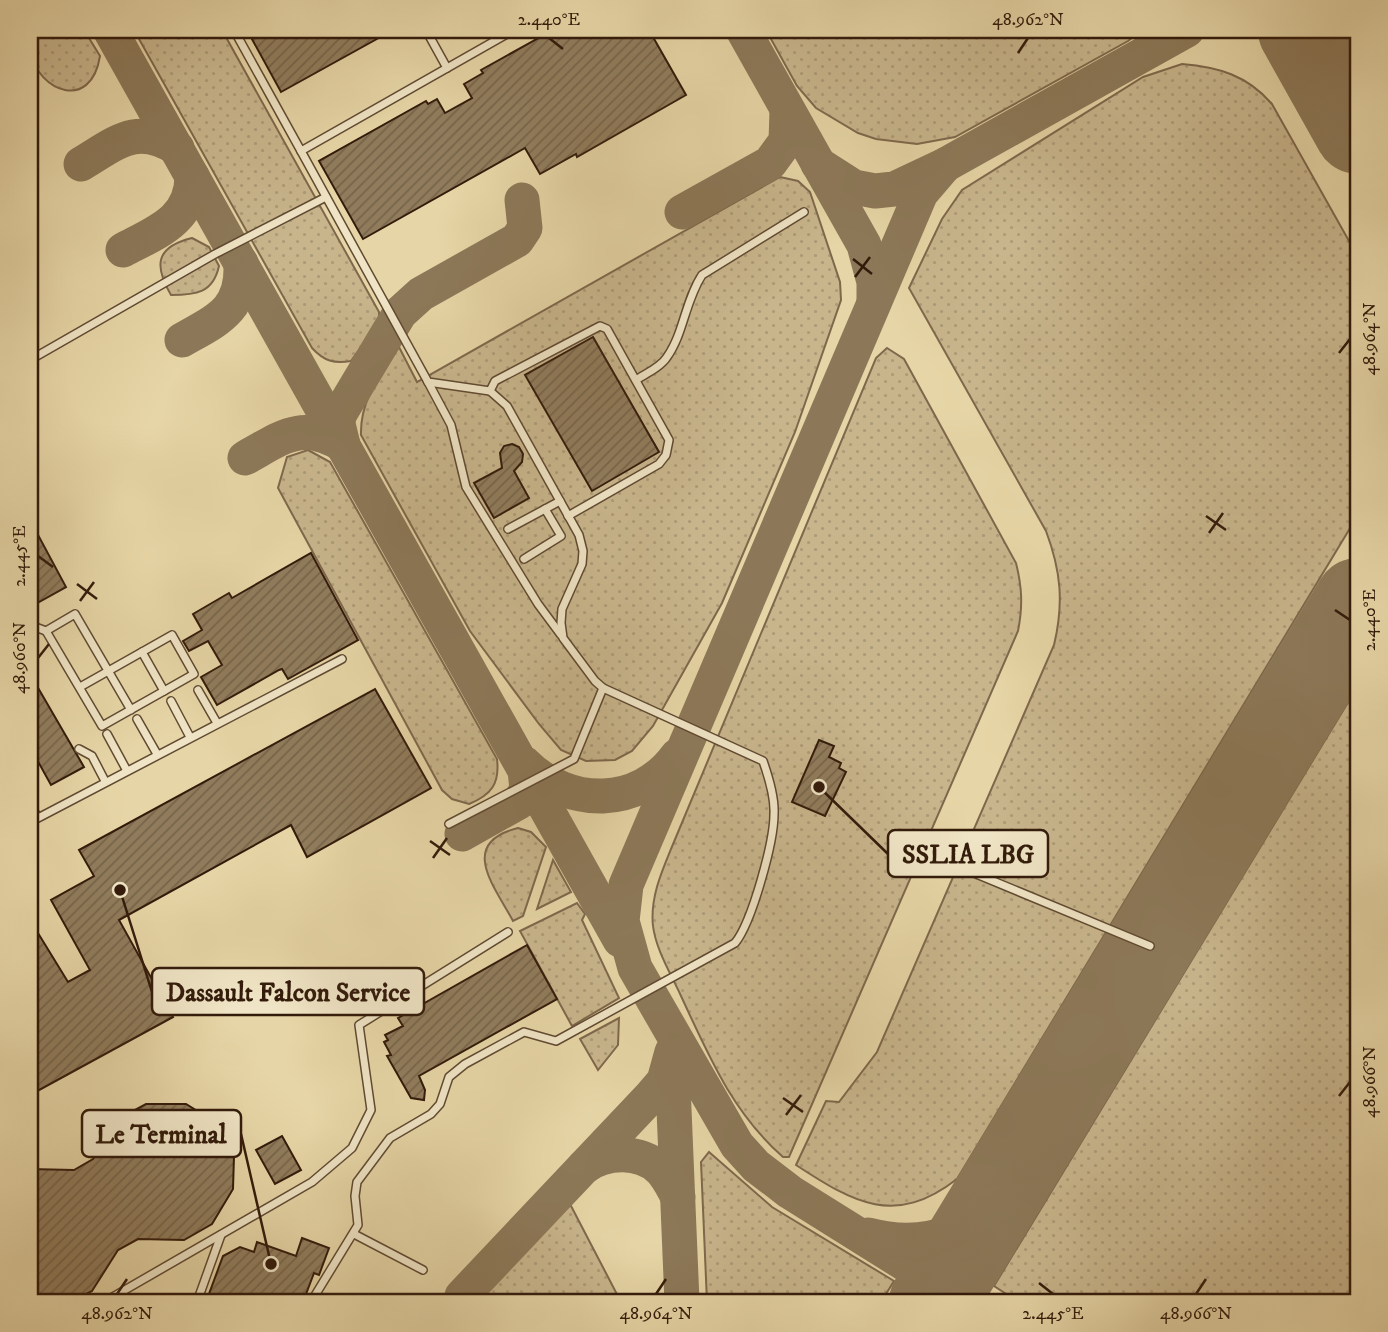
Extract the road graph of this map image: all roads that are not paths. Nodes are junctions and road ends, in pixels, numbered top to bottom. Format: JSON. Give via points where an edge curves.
{"nodes":[{"id":1,"x":234,"y":30,"type":"edge"},
{"id":2,"x":426,"y":30,"type":"edge"},
{"id":3,"x":514,"y":30,"type":"edge"},
{"id":4,"x":447,"y":68,"type":"junction"},
{"id":5,"x":300,"y":151,"type":"junction"},
{"id":6,"x":326,"y":197,"type":"junction"},
{"id":7,"x":804,"y":212,"type":"dead end"},
{"id":8,"x":30,"y":360,"type":"edge"},
{"id":9,"x":636,"y":380,"type":"junction"},
{"id":10,"x":428,"y":382,"type":"junction"},
{"id":11,"x":490,"y":391,"type":"junction"},
{"id":12,"x":560,"y":501,"type":"junction"},
{"id":13,"x":545,"y":509,"type":"junction"},
{"id":14,"x":568,"y":516,"type":"junction"},
{"id":15,"x":508,"y":529,"type":"dead end"},
{"id":16,"x":524,"y":559,"type":"dead end"},
{"id":17,"x":30,"y":625,"type":"edge"},
{"id":18,"x":46,"y":631,"type":"junction"},
{"id":19,"x":564,"y":638,"type":"junction"},
{"id":20,"x":142,"y":652,"type":"junction"},
{"id":21,"x":342,"y":659,"type":"dead end"},
{"id":22,"x":108,"y":671,"type":"junction"},
{"id":23,"x":80,"y":687,"type":"junction"},
{"id":24,"x":603,"y":688,"type":"junction"},
{"id":25,"x":198,"y":690,"type":"dead end"},
{"id":26,"x":164,"y":691,"type":"junction"},
{"id":27,"x":171,"y":701,"type":"dead end"},
{"id":28,"x":131,"y":710,"type":"junction"},
{"id":29,"x":137,"y":719,"type":"dead end"},
{"id":30,"x":217,"y":723,"type":"junction"},
{"id":31,"x":107,"y":734,"type":"dead end"},
{"id":32,"x":190,"y":737,"type":"junction"},
{"id":33,"x":79,"y":749,"type":"dead end"},
{"id":34,"x":157,"y":754,"type":"junction"},
{"id":35,"x":127,"y":769,"type":"junction"},
{"id":36,"x":105,"y":781,"type":"junction"},
{"id":37,"x":30,"y":804,"type":"edge"},
{"id":38,"x":449,"y":824,"type":"dead end"},
{"id":39,"x":940,"y":859,"type":"dead end"},
{"id":40,"x":508,"y":932,"type":"dead end"},
{"id":41,"x":1150,"y":946,"type":"dead end"},
{"id":42,"x":354,"y":1234,"type":"junction"},
{"id":43,"x":221,"y":1235,"type":"junction"},
{"id":44,"x":423,"y":1270,"type":"dead end"},
{"id":45,"x":104,"y":1302,"type":"edge"},
{"id":46,"x":197,"y":1302,"type":"edge"},
{"id":47,"x":311,"y":1302,"type":"edge"}],
"edges":[{"from":1,"to":5,"type":"lane"},
{"from":2,"to":4,"type":"lane"},
{"from":3,"to":4,"type":"lane"},
{"from":4,"to":5,"type":"lane"},
{"from":5,"to":6,"type":"lane"},
{"from":6,"to":8,"type":"lane","via":[[215,254]]},
{"from":6,"to":10,"type":"lane"},
{"from":7,"to":9,"type":"lane","via":[[702,275],[666,360]]},
{"from":9,"to":11,"type":"lane","via":[[607,329],[600,326],[495,381]]},
{"from":9,"to":14,"type":"lane","via":[[669,440],[666,455],[659,464]]},
{"from":10,"to":11,"type":"lane"},
{"from":10,"to":19,"type":"lane","via":[[451,425],[466,487]]},
{"from":11,"to":12,"type":"lane","via":[[508,405]]},
{"from":12,"to":13,"type":"lane"},
{"from":12,"to":14,"type":"lane"},
{"from":13,"to":15,"type":"lane"},
{"from":13,"to":16,"type":"lane","via":[[561,536]]},
{"from":14,"to":19,"type":"lane","via":[[583,551],[562,609]]},
{"from":17,"to":18,"type":"lane"},
{"from":18,"to":22,"type":"lane","via":[[75,614]]},
{"from":18,"to":23,"type":"lane"},
{"from":19,"to":24,"type":"lane"},
{"from":20,"to":22,"type":"lane"},
{"from":20,"to":26,"type":"lane"},
{"from":20,"to":26,"type":"lane","via":[[172,635],[194,674]]},
{"from":21,"to":30,"type":"lane"},
{"from":22,"to":23,"type":"lane"},
{"from":22,"to":28,"type":"lane"},
{"from":23,"to":28,"type":"lane","via":[[102,726]]},
{"from":24,"to":38,"type":"lane","via":[[574,759]]},
{"from":24,"to":42,"type":"lane","via":[[763,761],[772,791],[774,828],[744,931],[735,943],[556,1041],[524,1032],[464,1065],[449,1077],[440,1104],[431,1114],[390,1138],[357,1182]]},
{"from":25,"to":30,"type":"lane"},
{"from":26,"to":28,"type":"lane"},
{"from":27,"to":32,"type":"lane"},
{"from":29,"to":34,"type":"lane"},
{"from":30,"to":32,"type":"lane"},
{"from":31,"to":35,"type":"lane"},
{"from":32,"to":34,"type":"lane"},
{"from":33,"to":36,"type":"lane","via":[[92,757]]},
{"from":34,"to":35,"type":"lane"},
{"from":35,"to":36,"type":"lane"},
{"from":36,"to":37,"type":"lane","via":[[38,818]]},
{"from":39,"to":41,"type":"lane"},
{"from":40,"to":43,"type":"lane","via":[[359,1025],[371,1110],[352,1148],[312,1182]]},
{"from":42,"to":44,"type":"lane"},
{"from":42,"to":47,"type":"lane"},
{"from":43,"to":45,"type":"lane"},
{"from":43,"to":46,"type":"lane"}]}
